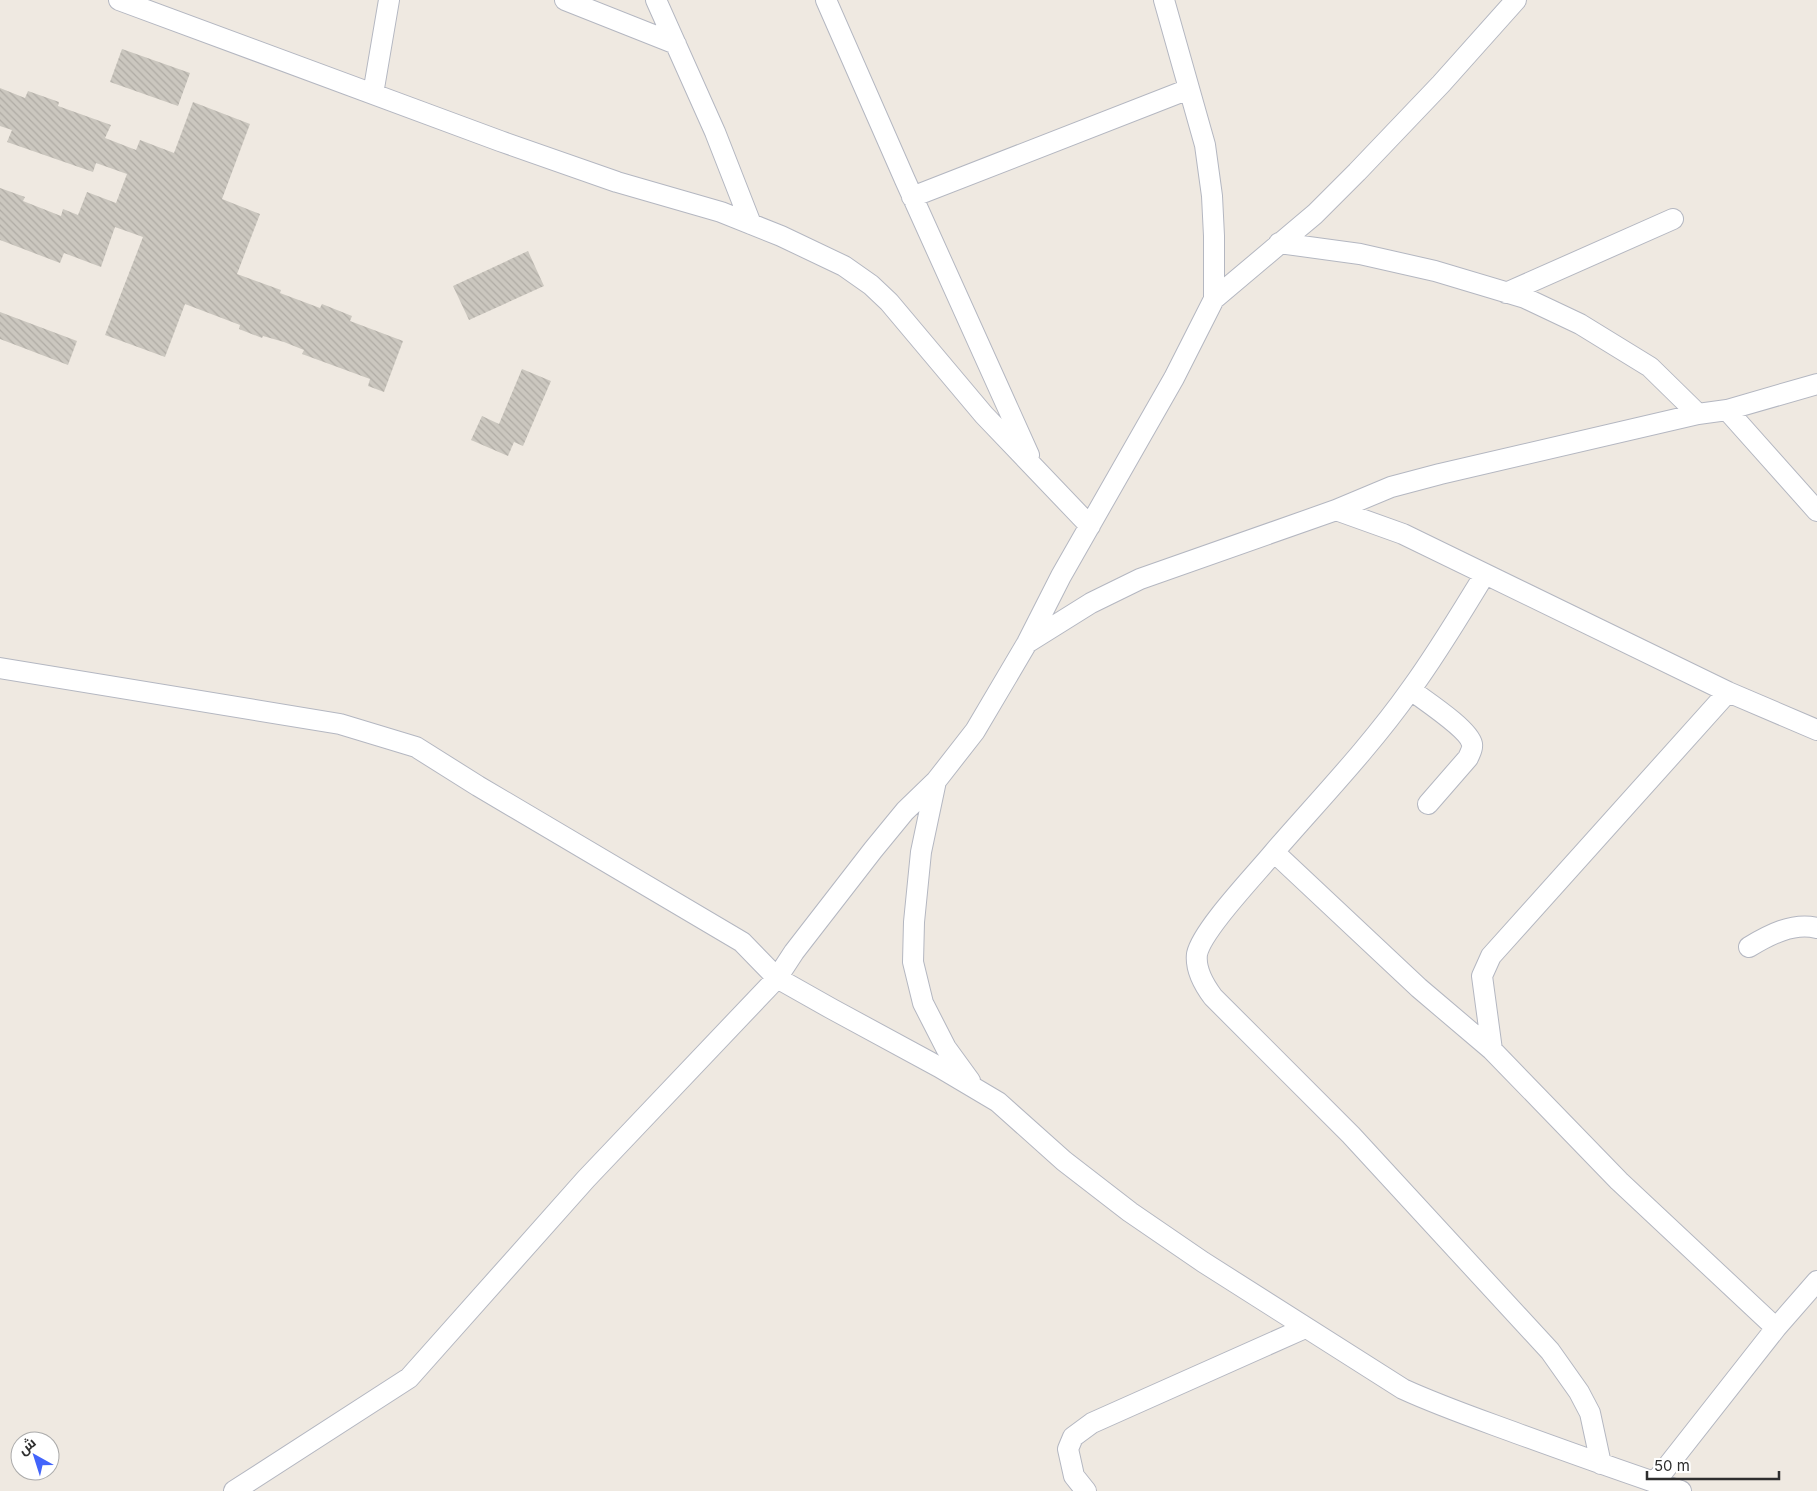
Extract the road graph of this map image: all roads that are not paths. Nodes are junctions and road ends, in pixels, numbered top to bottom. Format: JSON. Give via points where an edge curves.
{"nodes":[{"id":1,"x":119,"y":0,"type":"edge"},
{"id":2,"x":389,"y":0,"type":"edge"},
{"id":3,"x":564,"y":0,"type":"edge"},
{"id":4,"x":656,"y":0,"type":"edge"},
{"id":5,"x":826,"y":0,"type":"edge"},
{"id":6,"x":1164,"y":0,"type":"edge"},
{"id":7,"x":1516,"y":0,"type":"edge"},
{"id":8,"x":676,"y":44,"type":"junction"},
{"id":9,"x":1190,"y":89,"type":"junction"},
{"id":10,"x":373,"y":94,"type":"junction"},
{"id":11,"x":912,"y":197,"type":"junction"},
{"id":12,"x":1672,"y":219,"type":"dead end"},
{"id":13,"x":751,"y":224,"type":"junction"},
{"id":14,"x":1278,"y":243,"type":"junction"},
{"id":15,"x":1506,"y":292,"type":"junction"},
{"id":16,"x":1214,"y":299,"type":"junction"},
{"id":17,"x":1817,"y":384,"type":"edge"},
{"id":18,"x":1728,"y":410,"type":"junction"},
{"id":19,"x":1698,"y":414,"type":"junction"},
{"id":20,"x":1035,"y":469,"type":"junction"},
{"id":21,"x":1336,"y":510,"type":"junction"},
{"id":22,"x":1817,"y":511,"type":"edge"},
{"id":23,"x":1090,"y":526,"type":"junction"},
{"id":24,"x":1484,"y":574,"type":"junction"},
{"id":25,"x":1027,"y":643,"type":"junction"},
{"id":26,"x":0,"y":668,"type":"edge"},
{"id":27,"x":1411,"y":690,"type":"junction"},
{"id":28,"x":1728,"y":692,"type":"junction"},
{"id":29,"x":1817,"y":730,"type":"edge"},
{"id":30,"x":936,"y":782,"type":"junction"},
{"id":31,"x":1428,"y":804,"type":"dead end"},
{"id":32,"x":1274,"y":852,"type":"junction"},
{"id":33,"x":1817,"y":928,"type":"edge"},
{"id":34,"x":1749,"y":947,"type":"dead end"},
{"id":35,"x":777,"y":978,"type":"junction"},
{"id":36,"x":1492,"y":1050,"type":"junction"},
{"id":37,"x":974,"y":1086,"type":"junction"},
{"id":38,"x":1817,"y":1281,"type":"edge"},
{"id":39,"x":1305,"y":1328,"type":"junction"},
{"id":40,"x":1776,"y":1328,"type":"junction"},
{"id":41,"x":1601,"y":1464,"type":"junction"},
{"id":42,"x":1655,"y":1482,"type":"junction"},
{"id":43,"x":234,"y":1491,"type":"edge"},
{"id":44,"x":1086,"y":1491,"type":"edge"},
{"id":45,"x":1681,"y":1491,"type":"edge"}],
"edges":[{"from":1,"to":10,"type":"street"},
{"from":2,"to":10,"type":"street"},
{"from":3,"to":8,"type":"street"},
{"from":4,"to":8,"type":"street"},
{"from":5,"to":11,"type":"street"},
{"from":6,"to":9,"type":"street"},
{"from":7,"to":14,"type":"street","via":[[1357,172],[1315,214]]},
{"from":8,"to":13,"type":"street"},
{"from":9,"to":11,"type":"street"},
{"from":9,"to":16,"type":"street","via":[[1205,145],[1212,196]]},
{"from":10,"to":13,"type":"street","via":[[590,172]]},
{"from":11,"to":20,"type":"street"},
{"from":12,"to":15,"type":"street"},
{"from":13,"to":20,"type":"street","via":[[844,266],[871,285]]},
{"from":14,"to":15,"type":"street","via":[[1360,254]]},
{"from":14,"to":16,"type":"street"},
{"from":15,"to":19,"type":"street","via":[[1580,324],[1650,367]]},
{"from":16,"to":23,"type":"street","via":[[1174,378]]},
{"from":17,"to":18,"type":"street"},
{"from":18,"to":19,"type":"street"},
{"from":18,"to":22,"type":"street"},
{"from":19,"to":21,"type":"street","via":[[1440,474],[1391,487]]},
{"from":20,"to":23,"type":"street"},
{"from":21,"to":24,"type":"street","via":[[1403,534]]},
{"from":21,"to":25,"type":"street","via":[[1140,579],[1091,602]]},
{"from":23,"to":25,"type":"street"},
{"from":24,"to":27,"type":"street"},
{"from":24,"to":28,"type":"street"},
{"from":25,"to":30,"type":"street","via":[[975,731]]},
{"from":26,"to":35,"type":"street","via":[[340,724],[416,747],[742,942]]},
{"from":27,"to":31,"type":"street","via":[[1463,730],[1472,745],[1468,758]]},
{"from":27,"to":32,"type":"street"},
{"from":28,"to":29,"type":"street"},
{"from":28,"to":36,"type":"street","via":[[1491,956],[1482,976]]},
{"from":30,"to":35,"type":"street","via":[[905,811],[873,850]]},
{"from":30,"to":37,"type":"street","via":[[921,852],[913,962],[923,1004],[946,1048]]},
{"from":32,"to":36,"type":"street","via":[[1412,981]]},
{"from":32,"to":41,"type":"street","via":[[1200,944],[1198,971],[1204,985],[1351,1135],[1550,1351],[1590,1413]]},
{"from":33,"to":34,"type":"street","via":[[1792,928]]},
{"from":35,"to":37,"type":"street"},
{"from":35,"to":43,"type":"street","via":[[586,1179],[409,1378]]},
{"from":36,"to":40,"type":"street","via":[[1619,1181]]},
{"from":37,"to":39,"type":"street","via":[[998,1102],[1064,1161],[1130,1212]]},
{"from":38,"to":40,"type":"street"},
{"from":39,"to":41,"type":"street","via":[[1426,1400]]},
{"from":39,"to":44,"type":"street","via":[[1092,1423],[1073,1437],[1068,1448],[1074,1476]]},
{"from":40,"to":42,"type":"street"},
{"from":41,"to":42,"type":"street"},
{"from":42,"to":45,"type":"street"}]}
